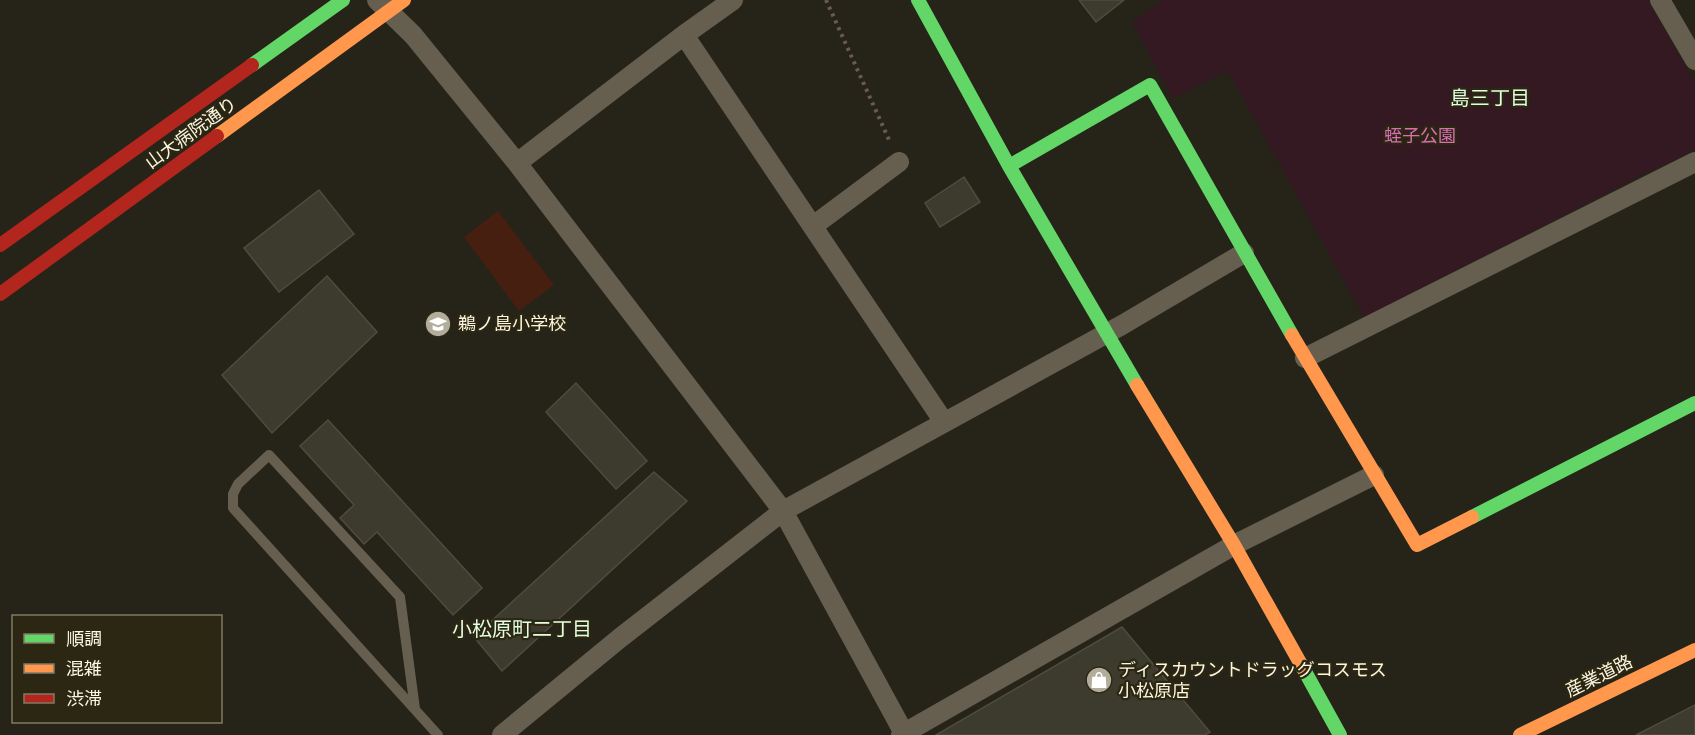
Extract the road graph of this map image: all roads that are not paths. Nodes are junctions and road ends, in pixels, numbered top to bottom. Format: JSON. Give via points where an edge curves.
{"nodes":[{"id":1,"x":343,"y":0,"type":"edge"},
{"id":2,"x":733,"y":0,"type":"edge"},
{"id":3,"x":918,"y":0,"type":"edge"},
{"id":4,"x":1660,"y":0,"type":"edge"},
{"id":5,"x":390,"y":4,"type":"edge"},
{"id":6,"x":684,"y":35,"type":"junction"},
{"id":7,"x":1695,"y":60,"type":"edge"},
{"id":8,"x":899,"y":162,"type":"road end"},
{"id":9,"x":1695,"y":162,"type":"edge"},
{"id":10,"x":517,"y":163,"type":"junction"},
{"id":11,"x":1009,"y":166,"type":"junction"},
{"id":12,"x":813,"y":226,"type":"junction"},
{"id":13,"x":0,"y":245,"type":"edge"},
{"id":14,"x":1244,"y":253,"type":"junction"},
{"id":15,"x":0,"y":294,"type":"edge"},
{"id":16,"x":1108,"y":333,"type":"junction"},
{"id":17,"x":1305,"y":358,"type":"junction"},
{"id":18,"x":1695,"y":403,"type":"edge"},
{"id":19,"x":944,"y":422,"type":"junction"},
{"id":20,"x":1374,"y":474,"type":"junction"},
{"id":21,"x":783,"y":511,"type":"junction"},
{"id":22,"x":1234,"y":545,"type":"junction"},
{"id":23,"x":1695,"y":650,"type":"edge"},
{"id":24,"x":415,"y":709,"type":"junction"},
{"id":25,"x":903,"y":734,"type":"edge"},
{"id":26,"x":438,"y":735,"type":"edge"},
{"id":27,"x":501,"y":735,"type":"edge"},
{"id":28,"x":1340,"y":735,"type":"edge"},
{"id":29,"x":1520,"y":735,"type":"edge"}],
"edges":[{"from":1,"to":13,"type":"street","name":"山大病院通り"},
{"from":2,"to":6,"type":"street"},
{"from":3,"to":11,"type":"street"},
{"from":4,"to":7,"type":"street"},
{"from":5,"to":10,"type":"street"},
{"from":5,"to":15,"type":"street","name":"山大病院通り"},
{"from":6,"to":10,"type":"street"},
{"from":6,"to":12,"type":"street"},
{"from":8,"to":12,"type":"street"},
{"from":9,"to":17,"type":"street"},
{"from":10,"to":21,"type":"street"},
{"from":11,"to":14,"type":"street","via":[[1150,85]]},
{"from":11,"to":16,"type":"street"},
{"from":12,"to":19,"type":"street"},
{"from":14,"to":16,"type":"street"},
{"from":14,"to":17,"type":"street"},
{"from":16,"to":19,"type":"street"},
{"from":16,"to":22,"type":"street"},
{"from":17,"to":20,"type":"street"},
{"from":18,"to":20,"type":"street","via":[[1417,544]]},
{"from":19,"to":21,"type":"street"},
{"from":20,"to":22,"type":"street"},
{"from":21,"to":25,"type":"street"},
{"from":21,"to":27,"type":"street"},
{"from":22,"to":25,"type":"street"},
{"from":22,"to":28,"type":"street"},
{"from":23,"to":29,"type":"street","name":"産業道路"},
{"from":24,"to":24,"type":"lane","via":[[232,508],[238,484],[269,455],[400,597]]},
{"from":24,"to":26,"type":"lane"}]}
